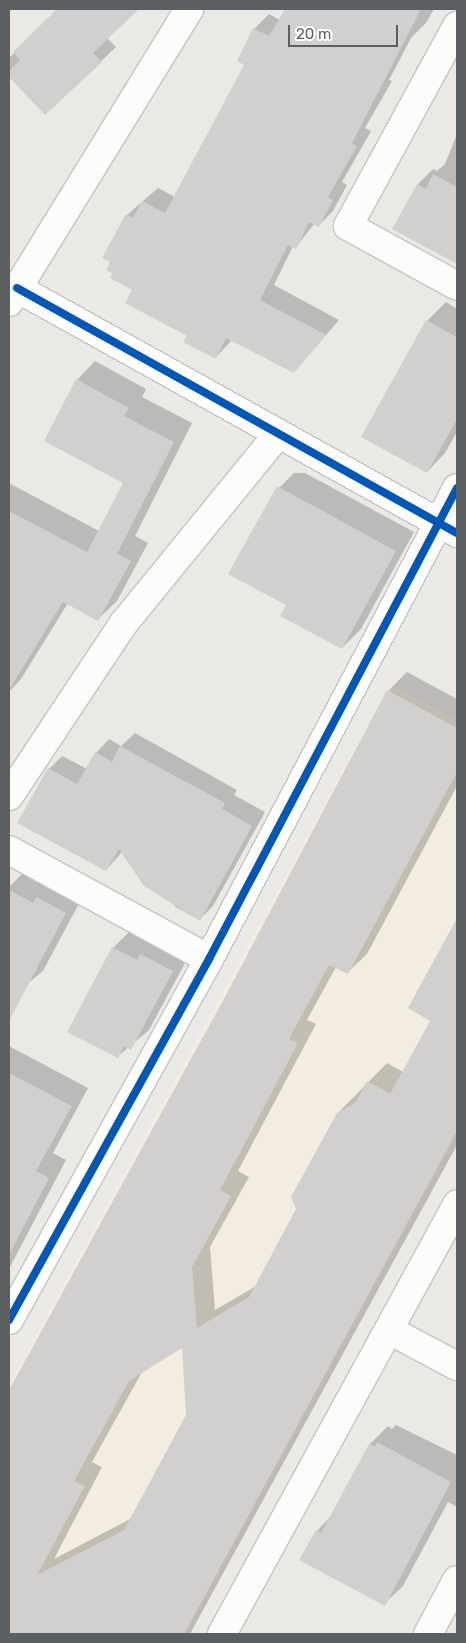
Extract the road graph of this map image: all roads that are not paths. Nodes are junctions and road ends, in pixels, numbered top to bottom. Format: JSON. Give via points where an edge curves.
{"nodes":[{"id":1,"x":189,"y":9,"type":"edge"},
{"id":2,"x":457,"y":26,"type":"edge"},
{"id":3,"x":457,"y":286,"type":"edge"},
{"id":4,"x":13,"y":295,"type":"edge"},
{"id":5,"x":278,"y":434,"type":"junction"},
{"id":6,"x":457,"y":488,"type":"edge"},
{"id":7,"x":448,"y":528,"type":"edge"},
{"id":8,"x":9,"y":796,"type":"edge"},
{"id":9,"x":9,"y":850,"type":"edge"},
{"id":10,"x":209,"y":959,"type":"junction"},
{"id":11,"x":457,"y":1204,"type":"edge"},
{"id":12,"x":9,"y":1320,"type":"edge"},
{"id":13,"x":389,"y":1330,"type":"junction"},
{"id":14,"x":457,"y":1366,"type":"edge"},
{"id":15,"x":457,"y":1580,"type":"edge"},
{"id":16,"x":222,"y":1634,"type":"edge"},
{"id":17,"x":428,"y":1634,"type":"edge"}],
"edges":[{"from":1,"to":4,"type":"street"},
{"from":2,"to":3,"type":"street","via":[[348,226]]},
{"from":4,"to":5,"type":"street"},
{"from":5,"to":7,"type":"street"},
{"from":5,"to":8,"type":"street","via":[[124,623]]},
{"from":6,"to":7,"type":"street"},
{"from":7,"to":10,"type":"street"},
{"from":9,"to":10,"type":"street"},
{"from":10,"to":12,"type":"street"},
{"from":11,"to":13,"type":"street"},
{"from":13,"to":14,"type":"street"},
{"from":13,"to":16,"type":"street"},
{"from":15,"to":17,"type":"street"}]}
